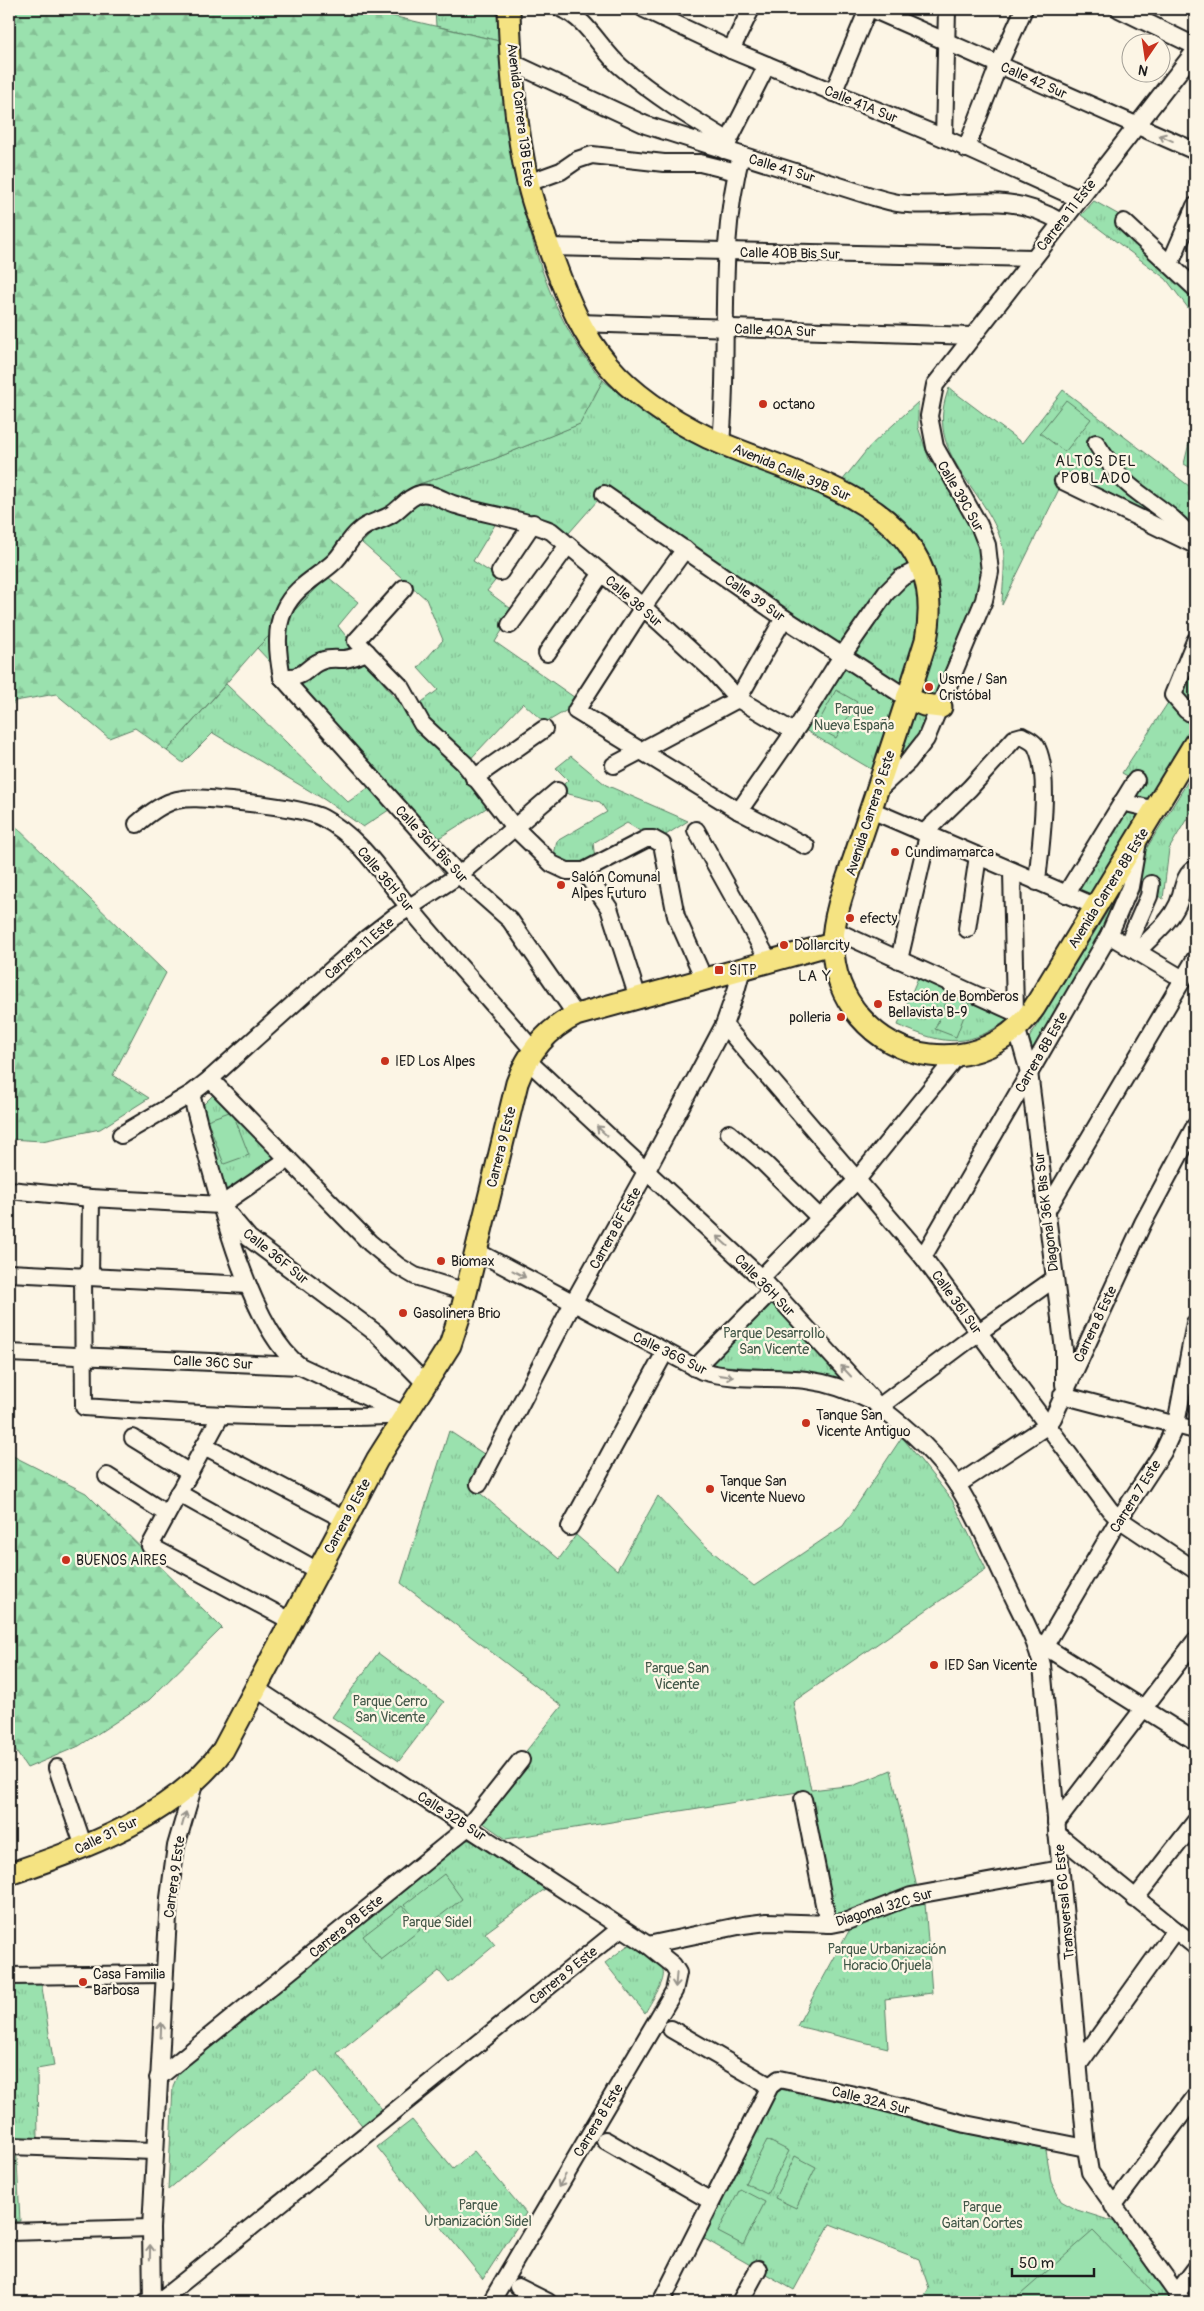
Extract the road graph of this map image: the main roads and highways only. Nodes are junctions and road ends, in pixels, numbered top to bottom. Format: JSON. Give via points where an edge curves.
{"nodes":[{"id":1,"x":509,"y":9,"type":"edge"},
{"id":2,"x":721,"y":443,"type":"joint"},
{"id":3,"x":923,"y":567,"type":"joint"},
{"id":4,"x":907,"y":698,"type":"junction"},
{"id":5,"x":941,"y":707,"type":"road end"},
{"id":6,"x":1195,"y":743,"type":"edge"},
{"id":7,"x":833,"y":937,"type":"junction"},
{"id":8,"x":195,"y":1781,"type":"joint"},
{"id":9,"x":9,"y":1874,"type":"edge"}],
"edges":[{"from":1,"to":2,"type":"main road","name":"Avenida Carrera 13B Este","via":[[519,124],[528,183],[548,247],[579,323],[608,365],[636,392],[671,417]]},
{"from":2,"to":3,"type":"main road","name":"Avenida Calle 39B Sur","via":[[859,500],[897,531]]},
{"from":3,"to":4,"type":"main road","name":"Avenida Carrera 9 Este","via":[[929,588],[928,627]]},
{"from":4,"to":5,"type":"main road"},
{"from":4,"to":7,"type":"main road","name":"Avenida Carrera 9 Este"},
{"from":6,"to":7,"type":"main road","name":"Avenida Carrera 8B Este","via":[[1097,907],[1019,1020],[991,1045],[958,1055],[931,1055],[896,1046],[870,1027],[852,1008],[836,974]]},
{"from":7,"to":8,"type":"main road","name":"Carrera 9 Este","via":[[769,961],[576,1015],[555,1028],[530,1055],[517,1082],[450,1345],[377,1460],[222,1750]]},
{"from":8,"to":9,"type":"main road","name":"Calle 31 Sur","via":[[141,1818],[84,1847]]}]}
